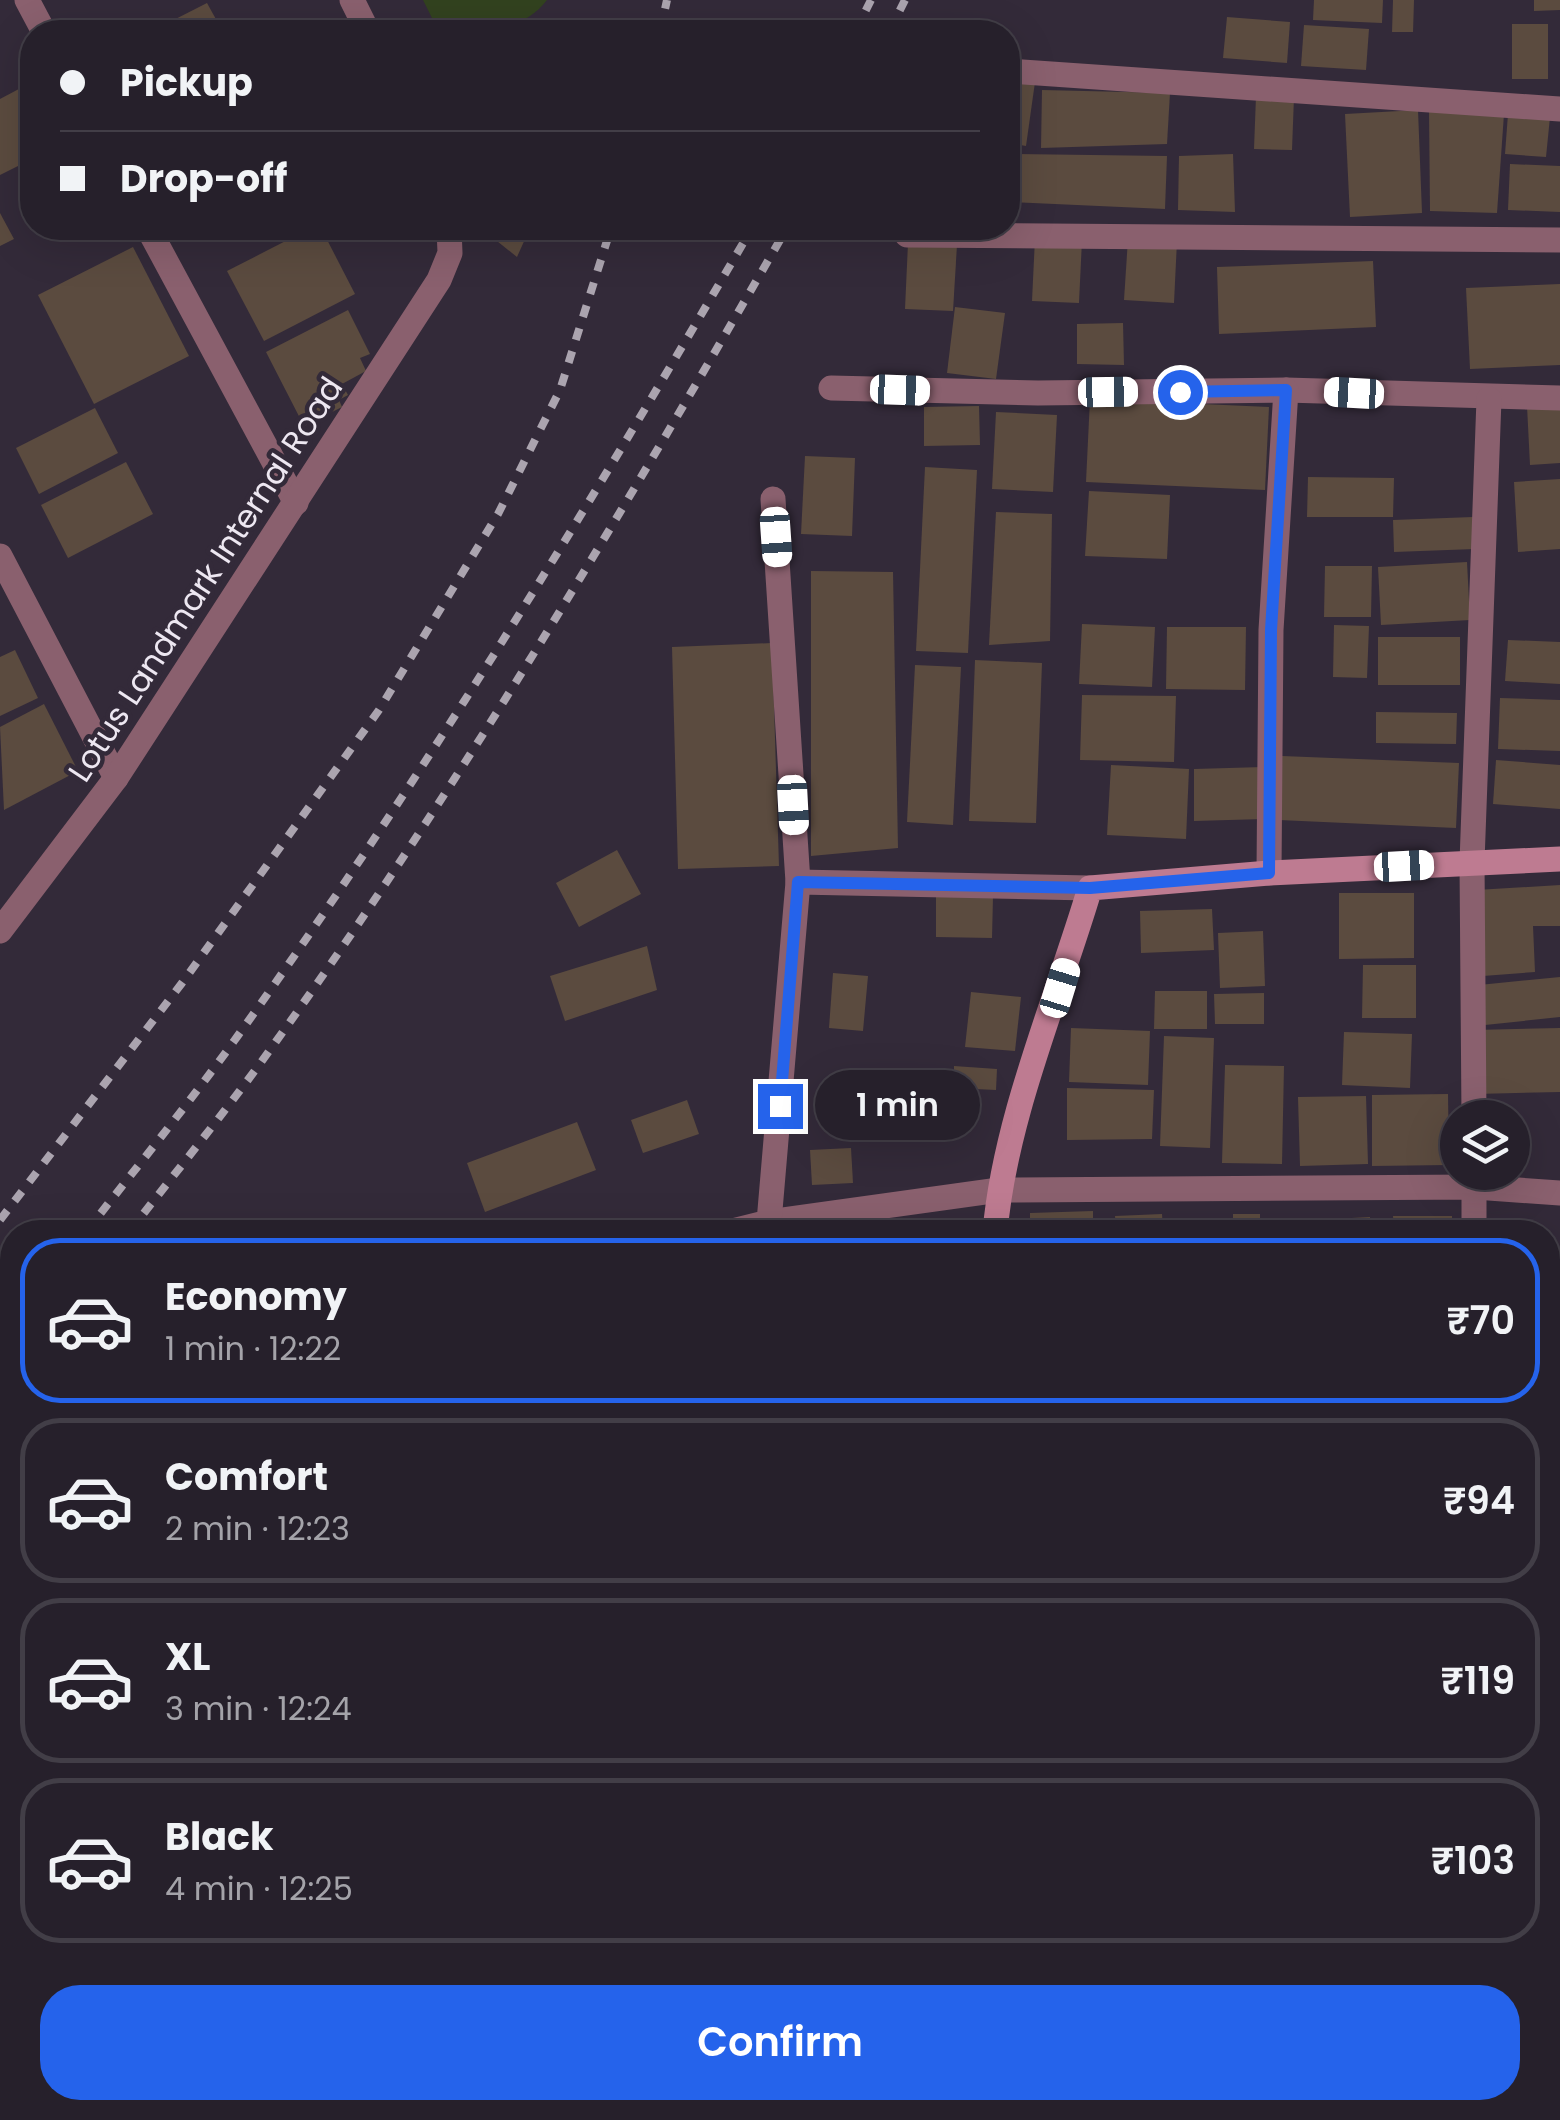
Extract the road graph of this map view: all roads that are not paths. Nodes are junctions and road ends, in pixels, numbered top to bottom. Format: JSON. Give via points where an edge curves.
{"nodes":[{"id":1,"x":1020,"y":72,"type":"edge"},
{"id":2,"x":1560,"y":109,"type":"edge"},
{"id":3,"x":1020,"y":236,"type":"edge"},
{"id":4,"x":154,"y":240,"type":"edge"},
{"id":5,"x":449,"y":240,"type":"edge"},
{"id":6,"x":1560,"y":240,"type":"edge"},
{"id":7,"x":831,"y":388,"type":"dead end"},
{"id":8,"x":1286,"y":390,"type":"junction"},
{"id":9,"x":1560,"y":398,"type":"edge"},
{"id":10,"x":1489,"y":399,"type":"junction"},
{"id":11,"x":773,"y":499,"type":"dead end"},
{"id":12,"x":296,"y":502,"type":"junction"},
{"id":13,"x":0,"y":556,"type":"edge"},
{"id":14,"x":116,"y":778,"type":"junction"},
{"id":15,"x":1560,"y":859,"type":"edge"},
{"id":16,"x":1472,"y":862,"type":"junction"},
{"id":17,"x":1269,"y":873,"type":"junction"},
{"id":18,"x":798,"y":882,"type":"junction"},
{"id":19,"x":1090,"y":888,"type":"junction"},
{"id":20,"x":0,"y":932,"type":"edge"},
{"id":21,"x":1474,"y":1100,"type":"edge"},
{"id":22,"x":1440,"y":1181,"type":"edge"},
{"id":23,"x":1530,"y":1188,"type":"edge"},
{"id":24,"x":999,"y":1190,"type":"junction"},
{"id":25,"x":1475,"y":1190,"type":"edge"},
{"id":26,"x":1560,"y":1193,"type":"edge"},
{"id":27,"x":769,"y":1220,"type":"edge"},
{"id":28,"x":783,"y":1220,"type":"edge"},
{"id":29,"x":996,"y":1220,"type":"edge"},
{"id":30,"x":1474,"y":1220,"type":"edge"}],
"edges":[{"from":1,"to":2,"type":"street"},
{"from":3,"to":6,"type":"street"},
{"from":4,"to":12,"type":"street"},
{"from":5,"to":12,"type":"street","name":"Lotus Landmark Internal Road","via":[[439,280]]},
{"from":7,"to":8,"type":"street"},
{"from":8,"to":10,"type":"street"},
{"from":8,"to":17,"type":"street","via":[[1271,630]]},
{"from":9,"to":10,"type":"street"},
{"from":10,"to":16,"type":"street"},
{"from":11,"to":18,"type":"street"},
{"from":12,"to":14,"type":"street","name":"Lotus Landmark Internal Road"},
{"from":13,"to":14,"type":"street"},
{"from":14,"to":20,"type":"street","name":"Lotus Landmark Internal Road"},
{"from":15,"to":16,"type":"street"},
{"from":16,"to":17,"type":"street"},
{"from":16,"to":21,"type":"street"},
{"from":17,"to":19,"type":"street"},
{"from":18,"to":19,"type":"street"},
{"from":18,"to":27,"type":"street"},
{"from":19,"to":24,"type":"street"},
{"from":22,"to":24,"type":"street"},
{"from":23,"to":26,"type":"street"},
{"from":24,"to":28,"type":"street"},
{"from":24,"to":29,"type":"street"},
{"from":25,"to":30,"type":"street"}]}
